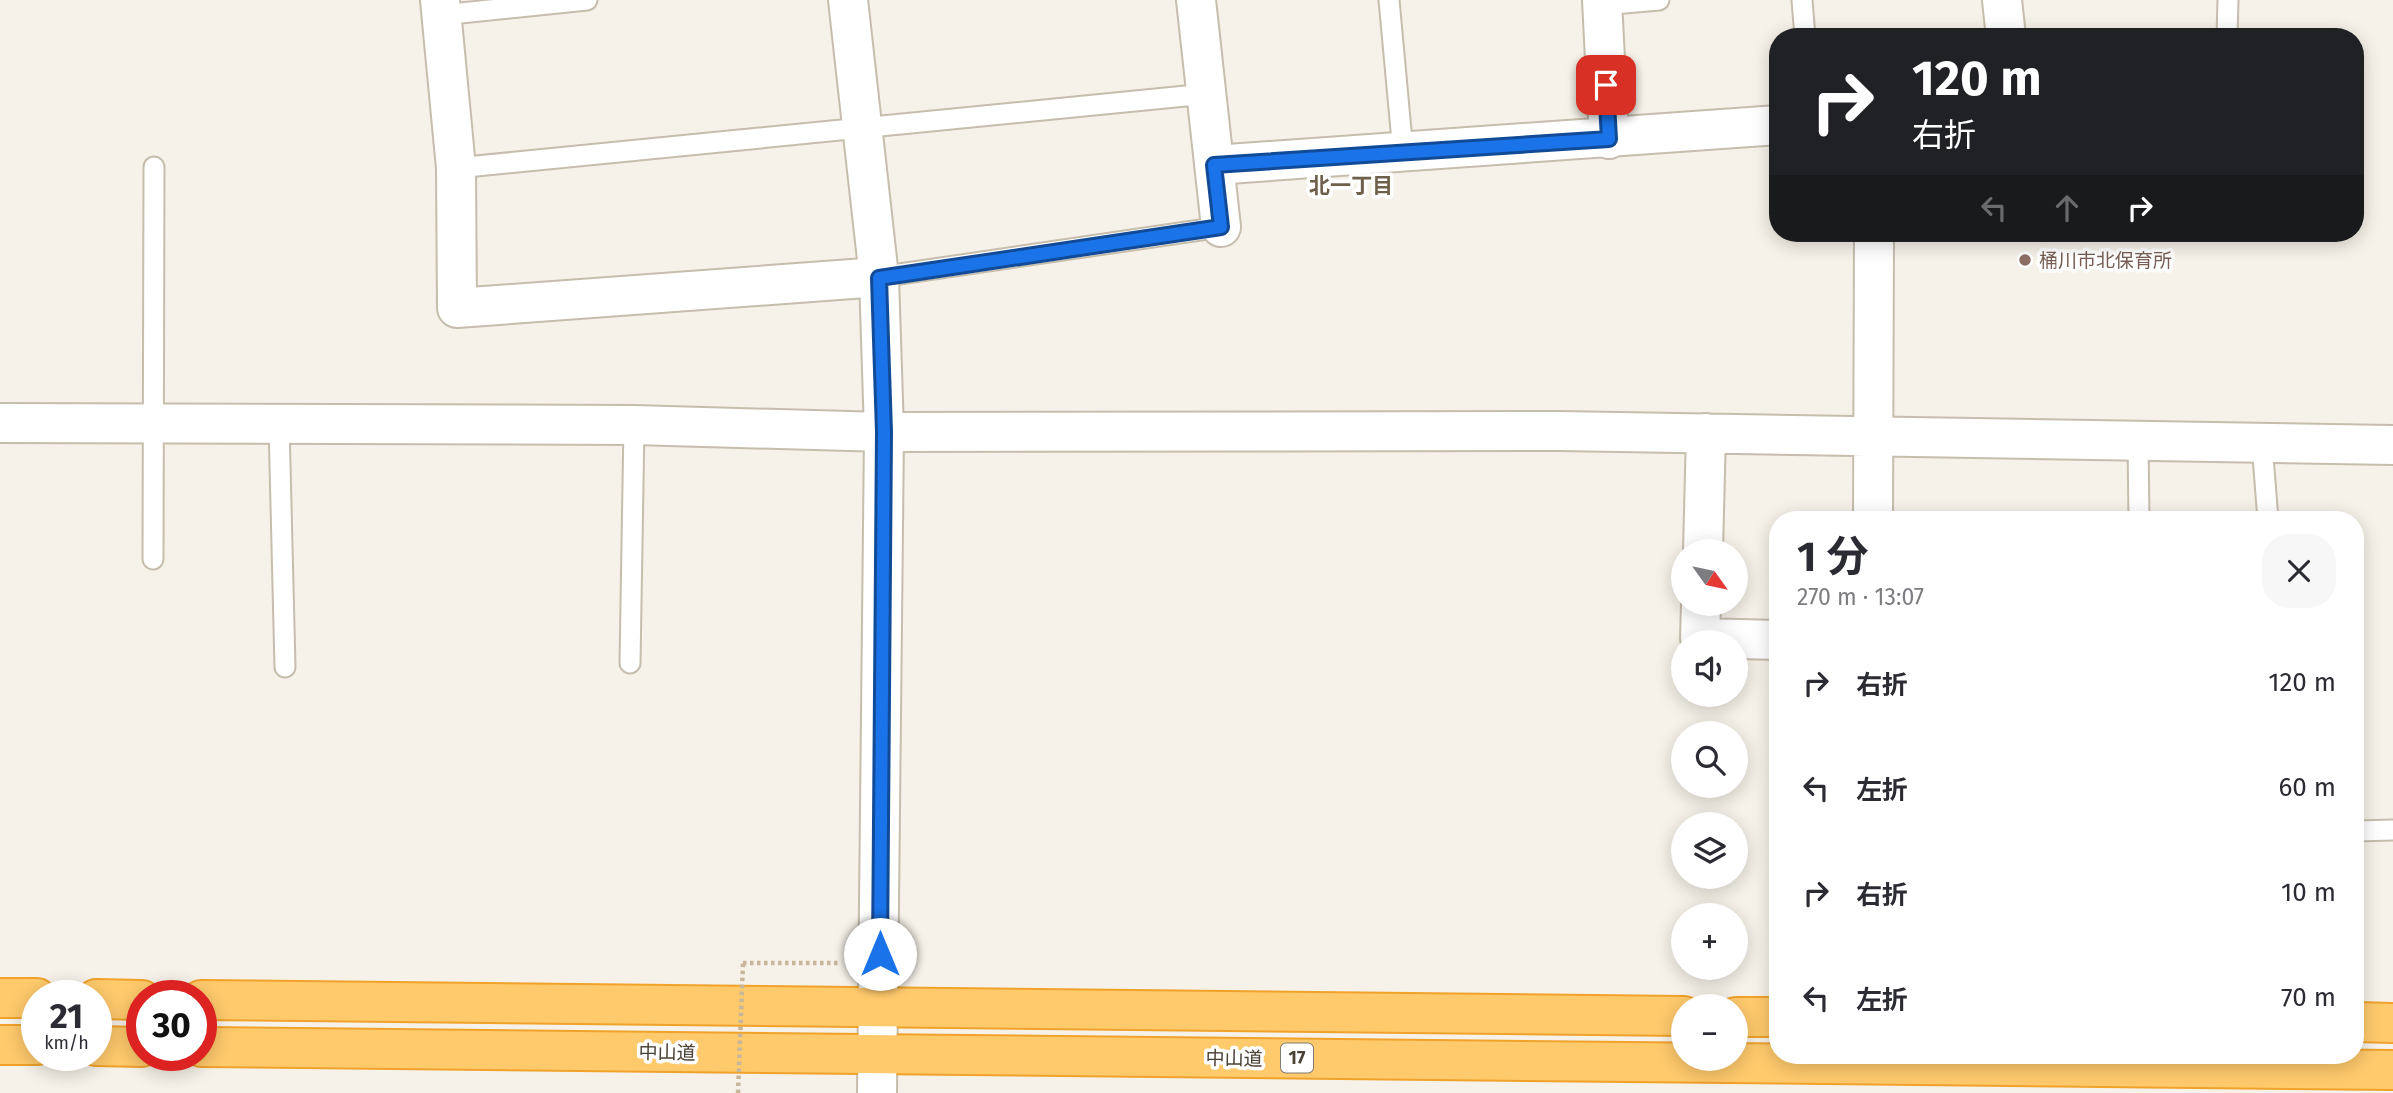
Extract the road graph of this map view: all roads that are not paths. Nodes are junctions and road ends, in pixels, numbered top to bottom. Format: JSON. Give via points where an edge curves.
{"nodes":[{"id":1,"x":587,"y":0,"type":"edge"},
{"id":2,"x":848,"y":0,"type":"edge"},
{"id":3,"x":1196,"y":0,"type":"edge"},
{"id":4,"x":1389,"y":0,"type":"edge"},
{"id":5,"x":1659,"y":0,"type":"edge"},
{"id":6,"x":1802,"y":0,"type":"edge"},
{"id":7,"x":2002,"y":0,"type":"edge"},
{"id":8,"x":2228,"y":0,"type":"edge"},
{"id":9,"x":1602,"y":2,"type":"edge"},
{"id":10,"x":440,"y":8,"type":"edge"},
{"id":11,"x":1804,"y":28,"type":"edge"},
{"id":12,"x":2005,"y":28,"type":"edge"},
{"id":13,"x":2227,"y":28,"type":"edge"},
{"id":14,"x":1206,"y":94,"type":"junction"},
{"id":15,"x":1769,"y":126,"type":"edge"},
{"id":16,"x":863,"y":130,"type":"junction"},
{"id":17,"x":1609,"y":139,"type":"junction"},
{"id":18,"x":1403,"y":152,"type":"junction"},
{"id":19,"x":1214,"y":165,"type":"junction"},
{"id":20,"x":154,"y":167,"type":"dead end"},
{"id":21,"x":456,"y":168,"type":"junction"},
{"id":22,"x":1221,"y":227,"type":"joint"},
{"id":23,"x":1874,"y":242,"type":"edge"},
{"id":24,"x":879,"y":278,"type":"junction"},
{"id":25,"x":0,"y":423,"type":"edge"},
{"id":26,"x":156,"y":424,"type":"junction"},
{"id":27,"x":279,"y":424,"type":"junction"},
{"id":28,"x":634,"y":425,"type":"junction"},
{"id":29,"x":884,"y":432,"type":"junction"},
{"id":30,"x":1706,"y":433,"type":"junction"},
{"id":31,"x":1874,"y":436,"type":"junction"},
{"id":32,"x":2138,"y":441,"type":"junction"},
{"id":33,"x":2262,"y":443,"type":"junction"},
{"id":34,"x":2393,"y":445,"type":"edge"},
{"id":35,"x":1873,"y":511,"type":"edge"},
{"id":36,"x":2138,"y":511,"type":"edge"},
{"id":37,"x":2267,"y":511,"type":"edge"},
{"id":38,"x":1703,"y":539,"type":"edge"},
{"id":39,"x":153,"y":559,"type":"dead end"},
{"id":40,"x":1701,"y":616,"type":"edge"},
{"id":41,"x":1769,"y":640,"type":"edge"},
{"id":42,"x":630,"y":663,"type":"dead end"},
{"id":43,"x":285,"y":667,"type":"dead end"},
{"id":44,"x":2393,"y":830,"type":"edge"},
{"id":45,"x":2364,"y":831,"type":"edge"},
{"id":46,"x":0,"y":998,"type":"edge"},
{"id":47,"x":21,"y":998,"type":"edge"},
{"id":48,"x":217,"y":1000,"type":"edge"},
{"id":49,"x":879,"y":1009,"type":"junction"},
{"id":50,"x":1671,"y":1016,"type":"edge"},
{"id":51,"x":1748,"y":1017,"type":"edge"},
{"id":52,"x":1769,"y":1017,"type":"edge"},
{"id":53,"x":2364,"y":1023,"type":"edge"},
{"id":54,"x":2393,"y":1023,"type":"edge"},
{"id":55,"x":0,"y":1045,"type":"edge"},
{"id":56,"x":21,"y":1045,"type":"edge"},
{"id":57,"x":217,"y":1047,"type":"edge"},
{"id":58,"x":878,"y":1054,"type":"junction"},
{"id":59,"x":1769,"y":1063,"type":"edge"},
{"id":60,"x":1825,"y":1064,"type":"edge"},
{"id":61,"x":2393,"y":1070,"type":"edge"},
{"id":62,"x":877,"y":1093,"type":"edge"}],
"edges":[{"from":1,"to":10,"type":"lane"},
{"from":2,"to":16,"type":"street"},
{"from":3,"to":14,"type":"street"},
{"from":4,"to":18,"type":"lane"},
{"from":5,"to":9,"type":"lane"},
{"from":6,"to":11,"type":"lane"},
{"from":7,"to":12,"type":"street"},
{"from":8,"to":13,"type":"lane"},
{"from":9,"to":17,"type":"street"},
{"from":10,"to":21,"type":"street"},
{"from":14,"to":16,"type":"lane"},
{"from":14,"to":19,"type":"street"},
{"from":15,"to":17,"type":"street"},
{"from":16,"to":21,"type":"lane"},
{"from":16,"to":24,"type":"street"},
{"from":17,"to":18,"type":"street"},
{"from":18,"to":19,"type":"street"},
{"from":19,"to":22,"type":"street"},
{"from":20,"to":26,"type":"lane"},
{"from":21,"to":24,"type":"street","via":[[457,308]]},
{"from":22,"to":24,"type":"lane"},
{"from":23,"to":31,"type":"street"},
{"from":24,"to":29,"type":"street"},
{"from":25,"to":26,"type":"street"},
{"from":26,"to":27,"type":"street"},
{"from":26,"to":39,"type":"lane"},
{"from":27,"to":28,"type":"street"},
{"from":27,"to":43,"type":"lane"},
{"from":28,"to":29,"type":"street"},
{"from":28,"to":42,"type":"lane"},
{"from":29,"to":30,"type":"street"},
{"from":29,"to":49,"type":"street"},
{"from":30,"to":31,"type":"street"},
{"from":30,"to":38,"type":"street"},
{"from":31,"to":32,"type":"street"},
{"from":31,"to":35,"type":"street"},
{"from":32,"to":33,"type":"street"},
{"from":32,"to":36,"type":"lane"},
{"from":33,"to":34,"type":"street"},
{"from":33,"to":37,"type":"lane"},
{"from":40,"to":41,"type":"street","via":[[1700,638]]},
{"from":44,"to":45,"type":"lane"},
{"from":46,"to":47,"type":"highway"},
{"from":48,"to":49,"type":"highway"},
{"from":49,"to":50,"type":"highway"},
{"from":49,"to":58,"type":"street"},
{"from":51,"to":52,"type":"highway"},
{"from":53,"to":54,"type":"highway"},
{"from":55,"to":56,"type":"highway"},
{"from":57,"to":58,"type":"highway","name":"中山道","number":"17"},
{"from":58,"to":59,"type":"highway","name":"中山道","number":"17"},
{"from":58,"to":62,"type":"street"},
{"from":60,"to":61,"type":"highway","name":"中山道","number":"17"}]}
